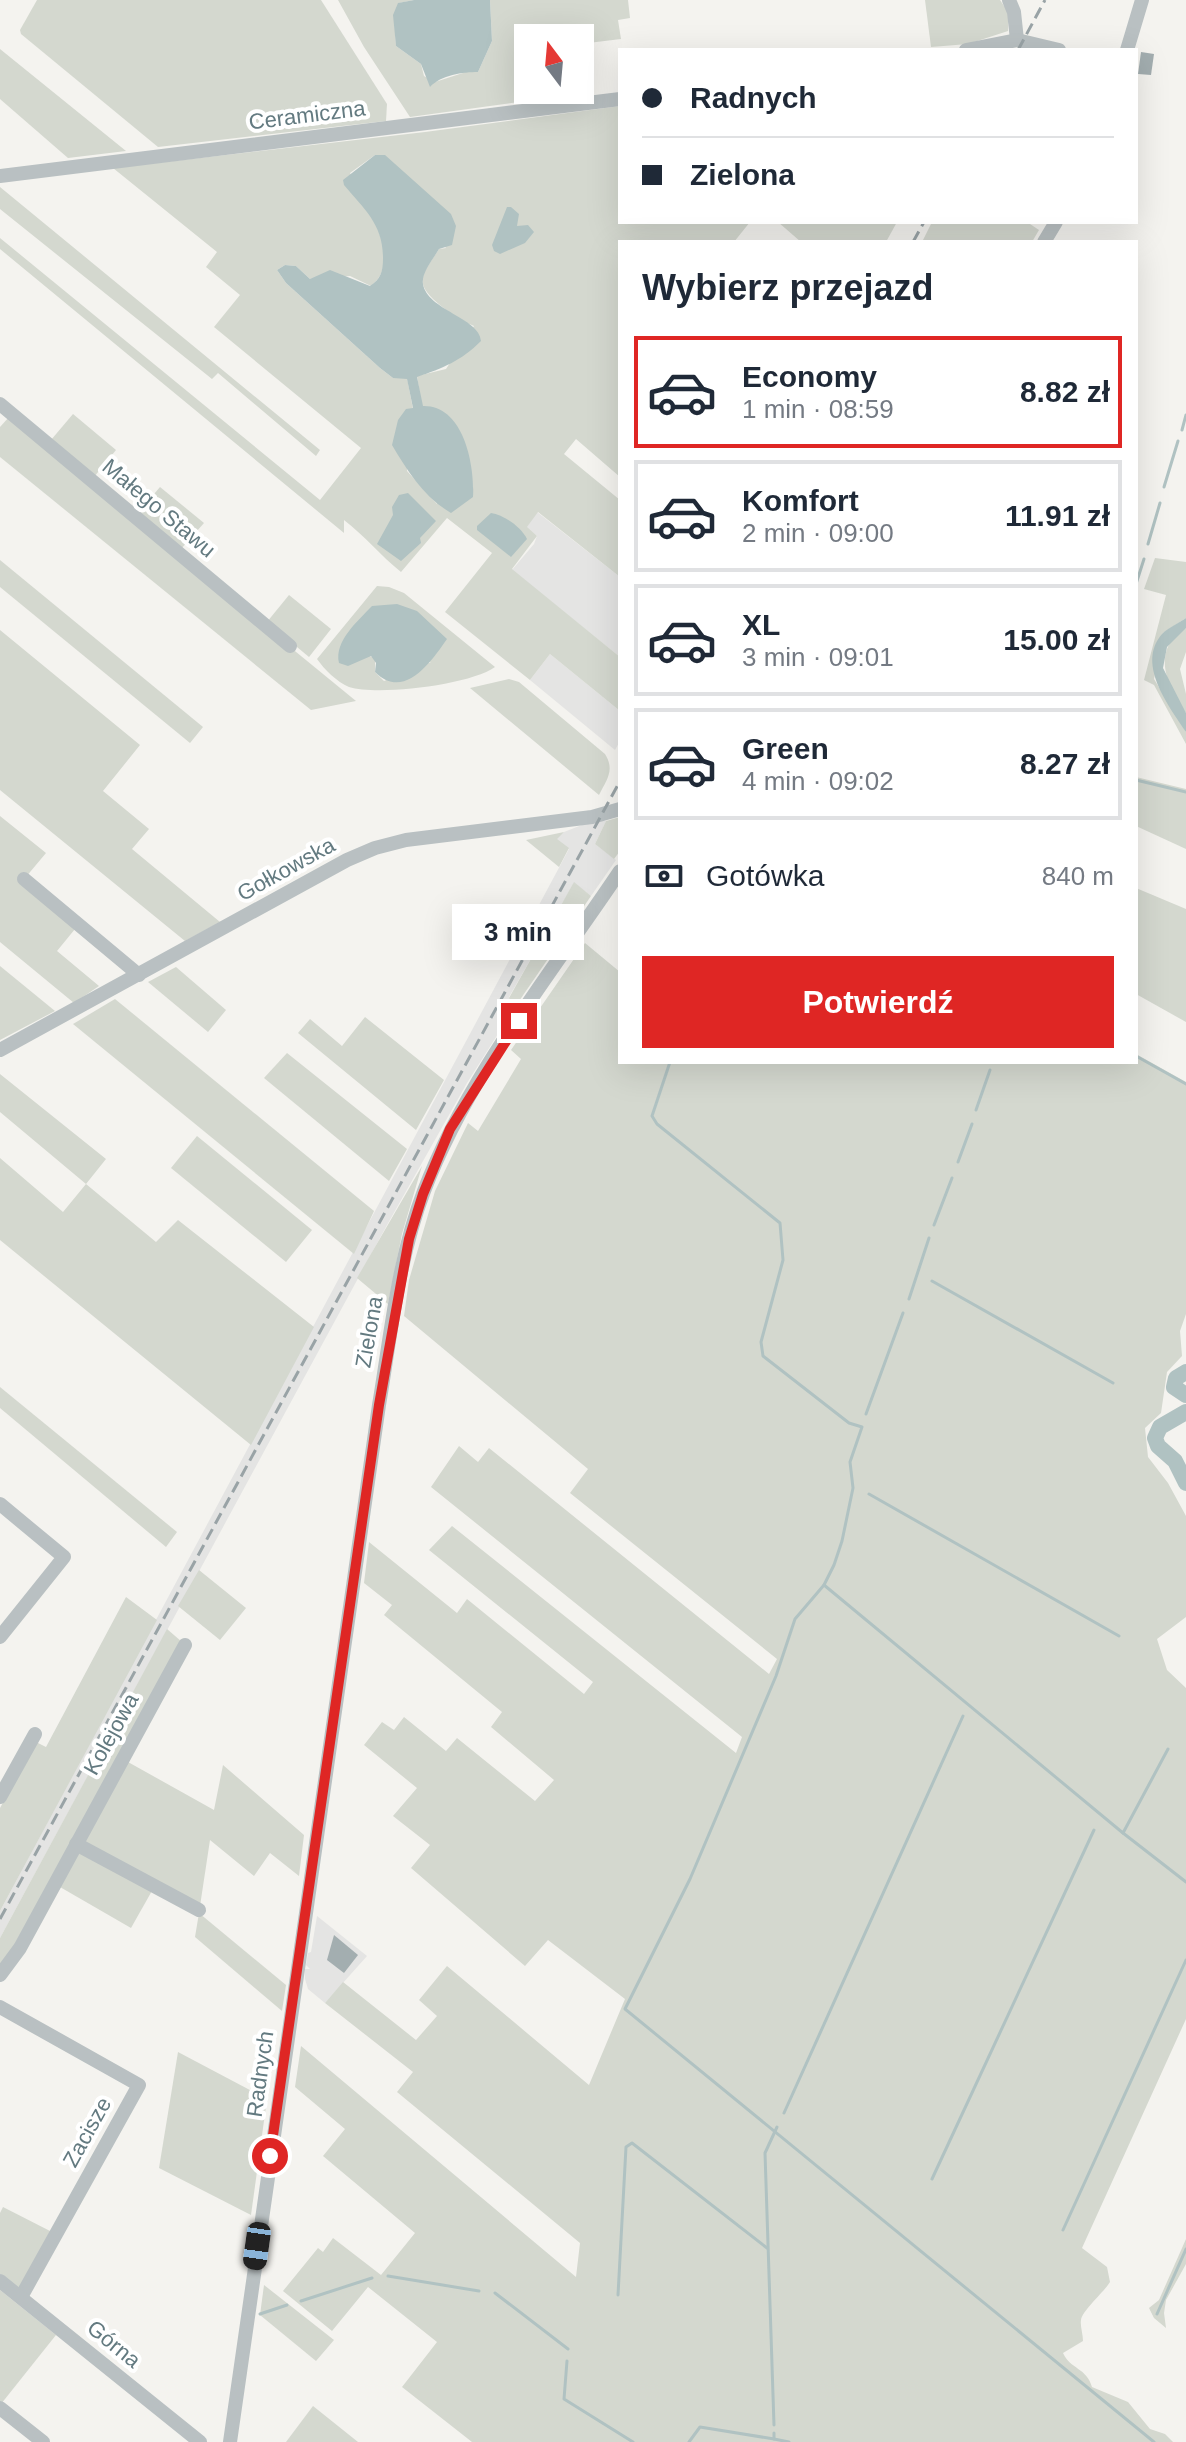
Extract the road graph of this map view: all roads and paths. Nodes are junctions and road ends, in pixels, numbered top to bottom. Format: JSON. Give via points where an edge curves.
{"nodes":[{"id":1,"x":1009,"y":0,"type":"edge"},
{"id":2,"x":1142,"y":0,"type":"edge"},
{"id":3,"x":1017,"y":40,"type":"junction"},
{"id":4,"x":1125,"y":46,"type":"edge"},
{"id":5,"x":976,"y":48,"type":"edge"},
{"id":6,"x":1051,"y":48,"type":"edge"},
{"id":7,"x":618,"y":99,"type":"edge"},
{"id":8,"x":0,"y":176,"type":"edge"},
{"id":9,"x":0,"y":404,"type":"edge"},
{"id":10,"x":290,"y":646,"type":"dead end"},
{"id":11,"x":618,"y":810,"type":"edge"},
{"id":12,"x":618,"y":874,"type":"edge"},
{"id":13,"x":24,"y":879,"type":"dead end"},
{"id":14,"x":139,"y":975,"type":"junction"},
{"id":15,"x":0,"y":1050,"type":"edge"},
{"id":16,"x":0,"y":1504,"type":"edge"},
{"id":17,"x":0,"y":1637,"type":"edge"},
{"id":18,"x":185,"y":1645,"type":"dead end"},
{"id":19,"x":35,"y":1734,"type":"dead end"},
{"id":20,"x":328,"y":1760,"type":"joint"},
{"id":21,"x":5,"y":1773,"type":"edge"},
{"id":22,"x":0,"y":1797,"type":"edge"},
{"id":23,"x":76,"y":1844,"type":"junction"},
{"id":24,"x":199,"y":1910,"type":"dead end"},
{"id":25,"x":0,"y":1975,"type":"edge"},
{"id":26,"x":0,"y":2007,"type":"edge"},
{"id":27,"x":0,"y":2281,"type":"edge"},
{"id":28,"x":21,"y":2297,"type":"junction"},
{"id":29,"x":0,"y":2408,"type":"edge"},
{"id":30,"x":43,"y":2442,"type":"edge"},
{"id":31,"x":200,"y":2442,"type":"edge"},
{"id":32,"x":230,"y":2442,"type":"edge"}],
"edges":[{"from":1,"to":3,"type":"street"},
{"from":2,"to":4,"type":"street"},
{"from":3,"to":5,"type":"street"},
{"from":3,"to":6,"type":"street"},
{"from":7,"to":8,"type":"street","name":"Ceramiczna"},
{"from":9,"to":10,"type":"street","name":"Małego Stawu"},
{"from":11,"to":14,"type":"street","name":"Gołkowska","via":[[375,848]]},
{"from":12,"to":20,"type":"street","name":"Zielona","via":[[481,1077],[450,1129],[423,1194],[398,1292]]},
{"from":13,"to":14,"type":"street"},
{"from":14,"to":15,"type":"street","name":"Gołkowska"},
{"from":16,"to":17,"type":"street","via":[[64,1557]]},
{"from":18,"to":23,"type":"street","name":"Kolejowa"},
{"from":19,"to":21,"type":"street"},
{"from":20,"to":32,"type":"street","name":"Radnych"},
{"from":21,"to":22,"type":"street"},
{"from":23,"to":24,"type":"street"},
{"from":23,"to":25,"type":"street","name":"Kolejowa"},
{"from":26,"to":28,"type":"street","name":"Zacisze","via":[[139,2085]]},
{"from":27,"to":28,"type":"street","name":"Górna"},
{"from":28,"to":31,"type":"street","name":"Górna"},
{"from":29,"to":30,"type":"street"}]}
